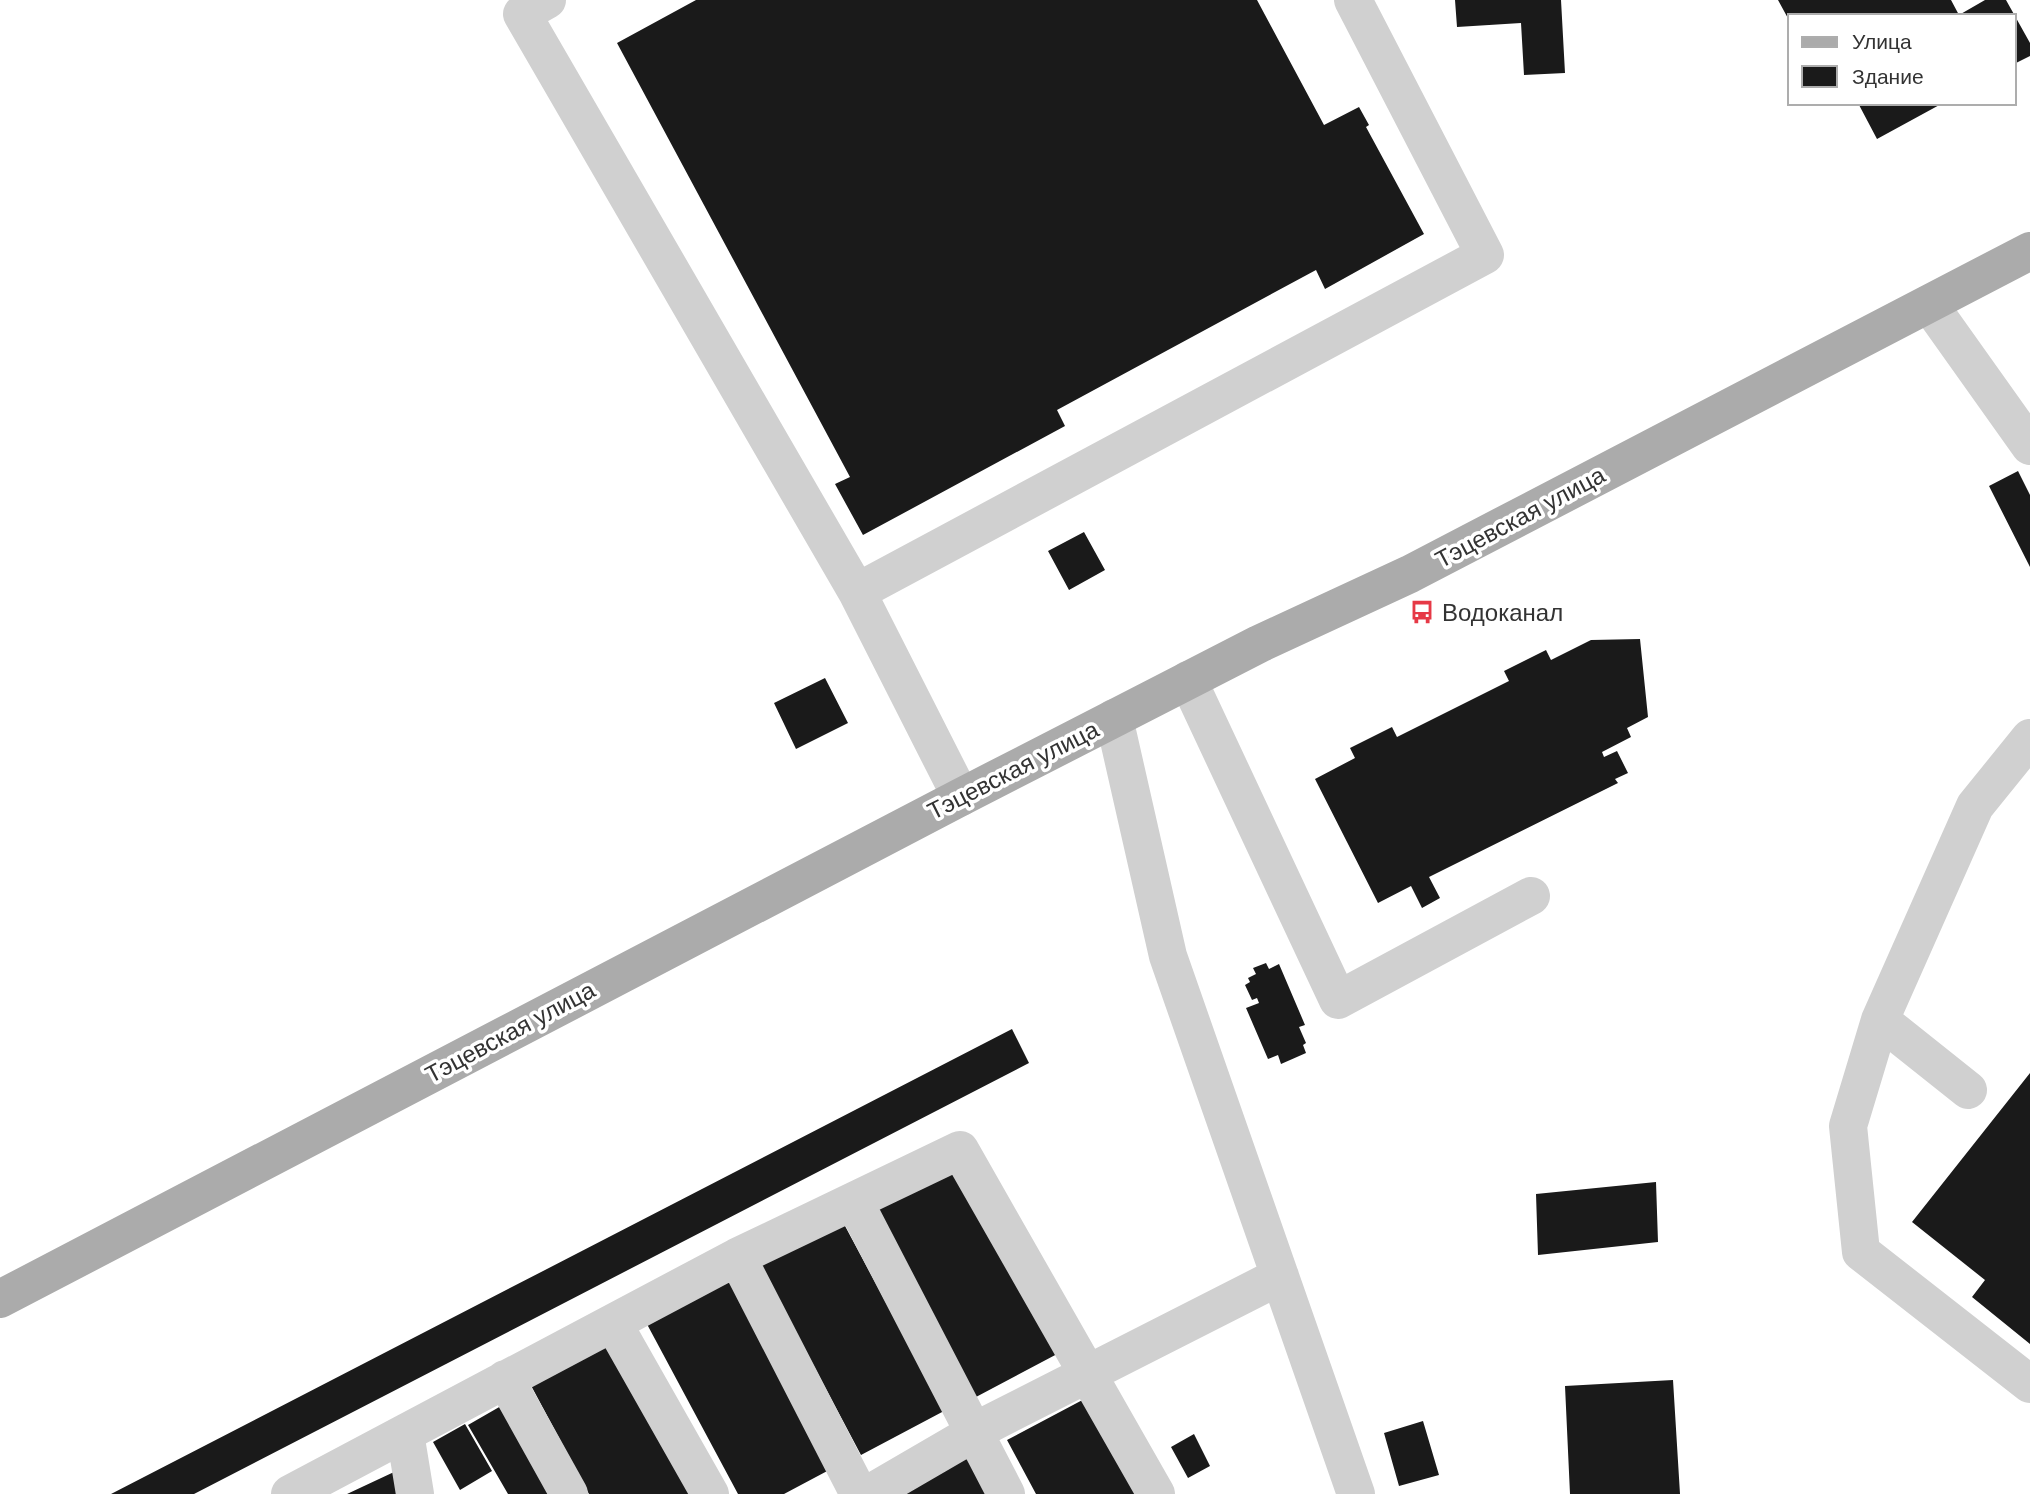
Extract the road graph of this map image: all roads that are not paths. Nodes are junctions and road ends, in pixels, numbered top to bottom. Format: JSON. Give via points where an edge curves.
{"nodes":[{"id":1,"x":547,"y":0,"type":"edge"},
{"id":2,"x":1353,"y":0,"type":"edge"},
{"id":3,"x":2030,"y":251,"type":"edge"},
{"id":4,"x":1929,"y":304,"type":"junction"},
{"id":5,"x":2030,"y":446,"type":"edge"},
{"id":6,"x":857,"y":592,"type":"junction"},
{"id":7,"x":1188,"y":680,"type":"junction"},
{"id":8,"x":1114,"y":718,"type":"junction"},
{"id":9,"x":2030,"y":738,"type":"edge"},
{"id":10,"x":961,"y":797,"type":"junction"},
{"id":11,"x":1531,"y":896,"type":"dead end"},
{"id":12,"x":1880,"y":1020,"type":"junction"},
{"id":13,"x":1968,"y":1090,"type":"dead end"},
{"id":14,"x":854,"y":1201,"type":"junction"},
{"id":15,"x":737,"y":1257,"type":"junction"},
{"id":16,"x":1280,"y":1276,"type":"junction"},
{"id":17,"x":0,"y":1299,"type":"edge"},
{"id":18,"x":613,"y":1323,"type":"junction"},
{"id":19,"x":1087,"y":1374,"type":"junction"},
{"id":20,"x":505,"y":1379,"type":"junction"},
{"id":21,"x":2030,"y":1384,"type":"edge"},
{"id":22,"x":405,"y":1433,"type":"junction"},
{"id":23,"x":972,"y":1433,"type":"junction"},
{"id":24,"x":290,"y":1494,"type":"edge"},
{"id":25,"x":415,"y":1494,"type":"edge"},
{"id":26,"x":569,"y":1494,"type":"edge"},
{"id":27,"x":710,"y":1494,"type":"edge"},
{"id":28,"x":859,"y":1494,"type":"edge"},
{"id":29,"x":869,"y":1494,"type":"edge"},
{"id":30,"x":1006,"y":1494,"type":"edge"},
{"id":31,"x":1156,"y":1494,"type":"edge"},
{"id":32,"x":1356,"y":1494,"type":"edge"}],
"edges":[{"from":1,"to":6,"type":"lane","via":[[522,14]]},
{"from":2,"to":6,"type":"lane","via":[[1485,255]]},
{"from":3,"to":4,"type":"main road","name":"Тэцевская улица"},
{"from":4,"to":5,"type":"lane"},
{"from":4,"to":7,"type":"main road","name":"Тэцевская улица","via":[[1410,574]]},
{"from":6,"to":10,"type":"lane"},
{"from":7,"to":8,"type":"main road","name":"Тэцевская улица"},
{"from":7,"to":11,"type":"lane","via":[[1338,1000]]},
{"from":8,"to":10,"type":"main road","name":"Тэцевская улица"},
{"from":8,"to":16,"type":"lane","via":[[1168,956]]},
{"from":9,"to":12,"type":"lane","via":[[1975,806]]},
{"from":10,"to":17,"type":"main road","name":"Тэцевская улица"},
{"from":12,"to":13,"type":"lane"},
{"from":12,"to":21,"type":"lane","via":[[1848,1126],[1861,1252]]},
{"from":14,"to":15,"type":"lane"},
{"from":14,"to":19,"type":"lane","via":[[960,1150]]},
{"from":14,"to":23,"type":"lane"},
{"from":15,"to":18,"type":"lane"},
{"from":15,"to":28,"type":"lane"},
{"from":16,"to":19,"type":"lane"},
{"from":16,"to":32,"type":"lane"},
{"from":18,"to":20,"type":"lane"},
{"from":18,"to":27,"type":"lane"},
{"from":19,"to":23,"type":"lane"},
{"from":19,"to":31,"type":"lane"},
{"from":20,"to":22,"type":"lane"},
{"from":20,"to":26,"type":"lane"},
{"from":22,"to":24,"type":"lane"},
{"from":22,"to":25,"type":"lane"},
{"from":23,"to":29,"type":"lane"},
{"from":23,"to":30,"type":"lane"}]}
